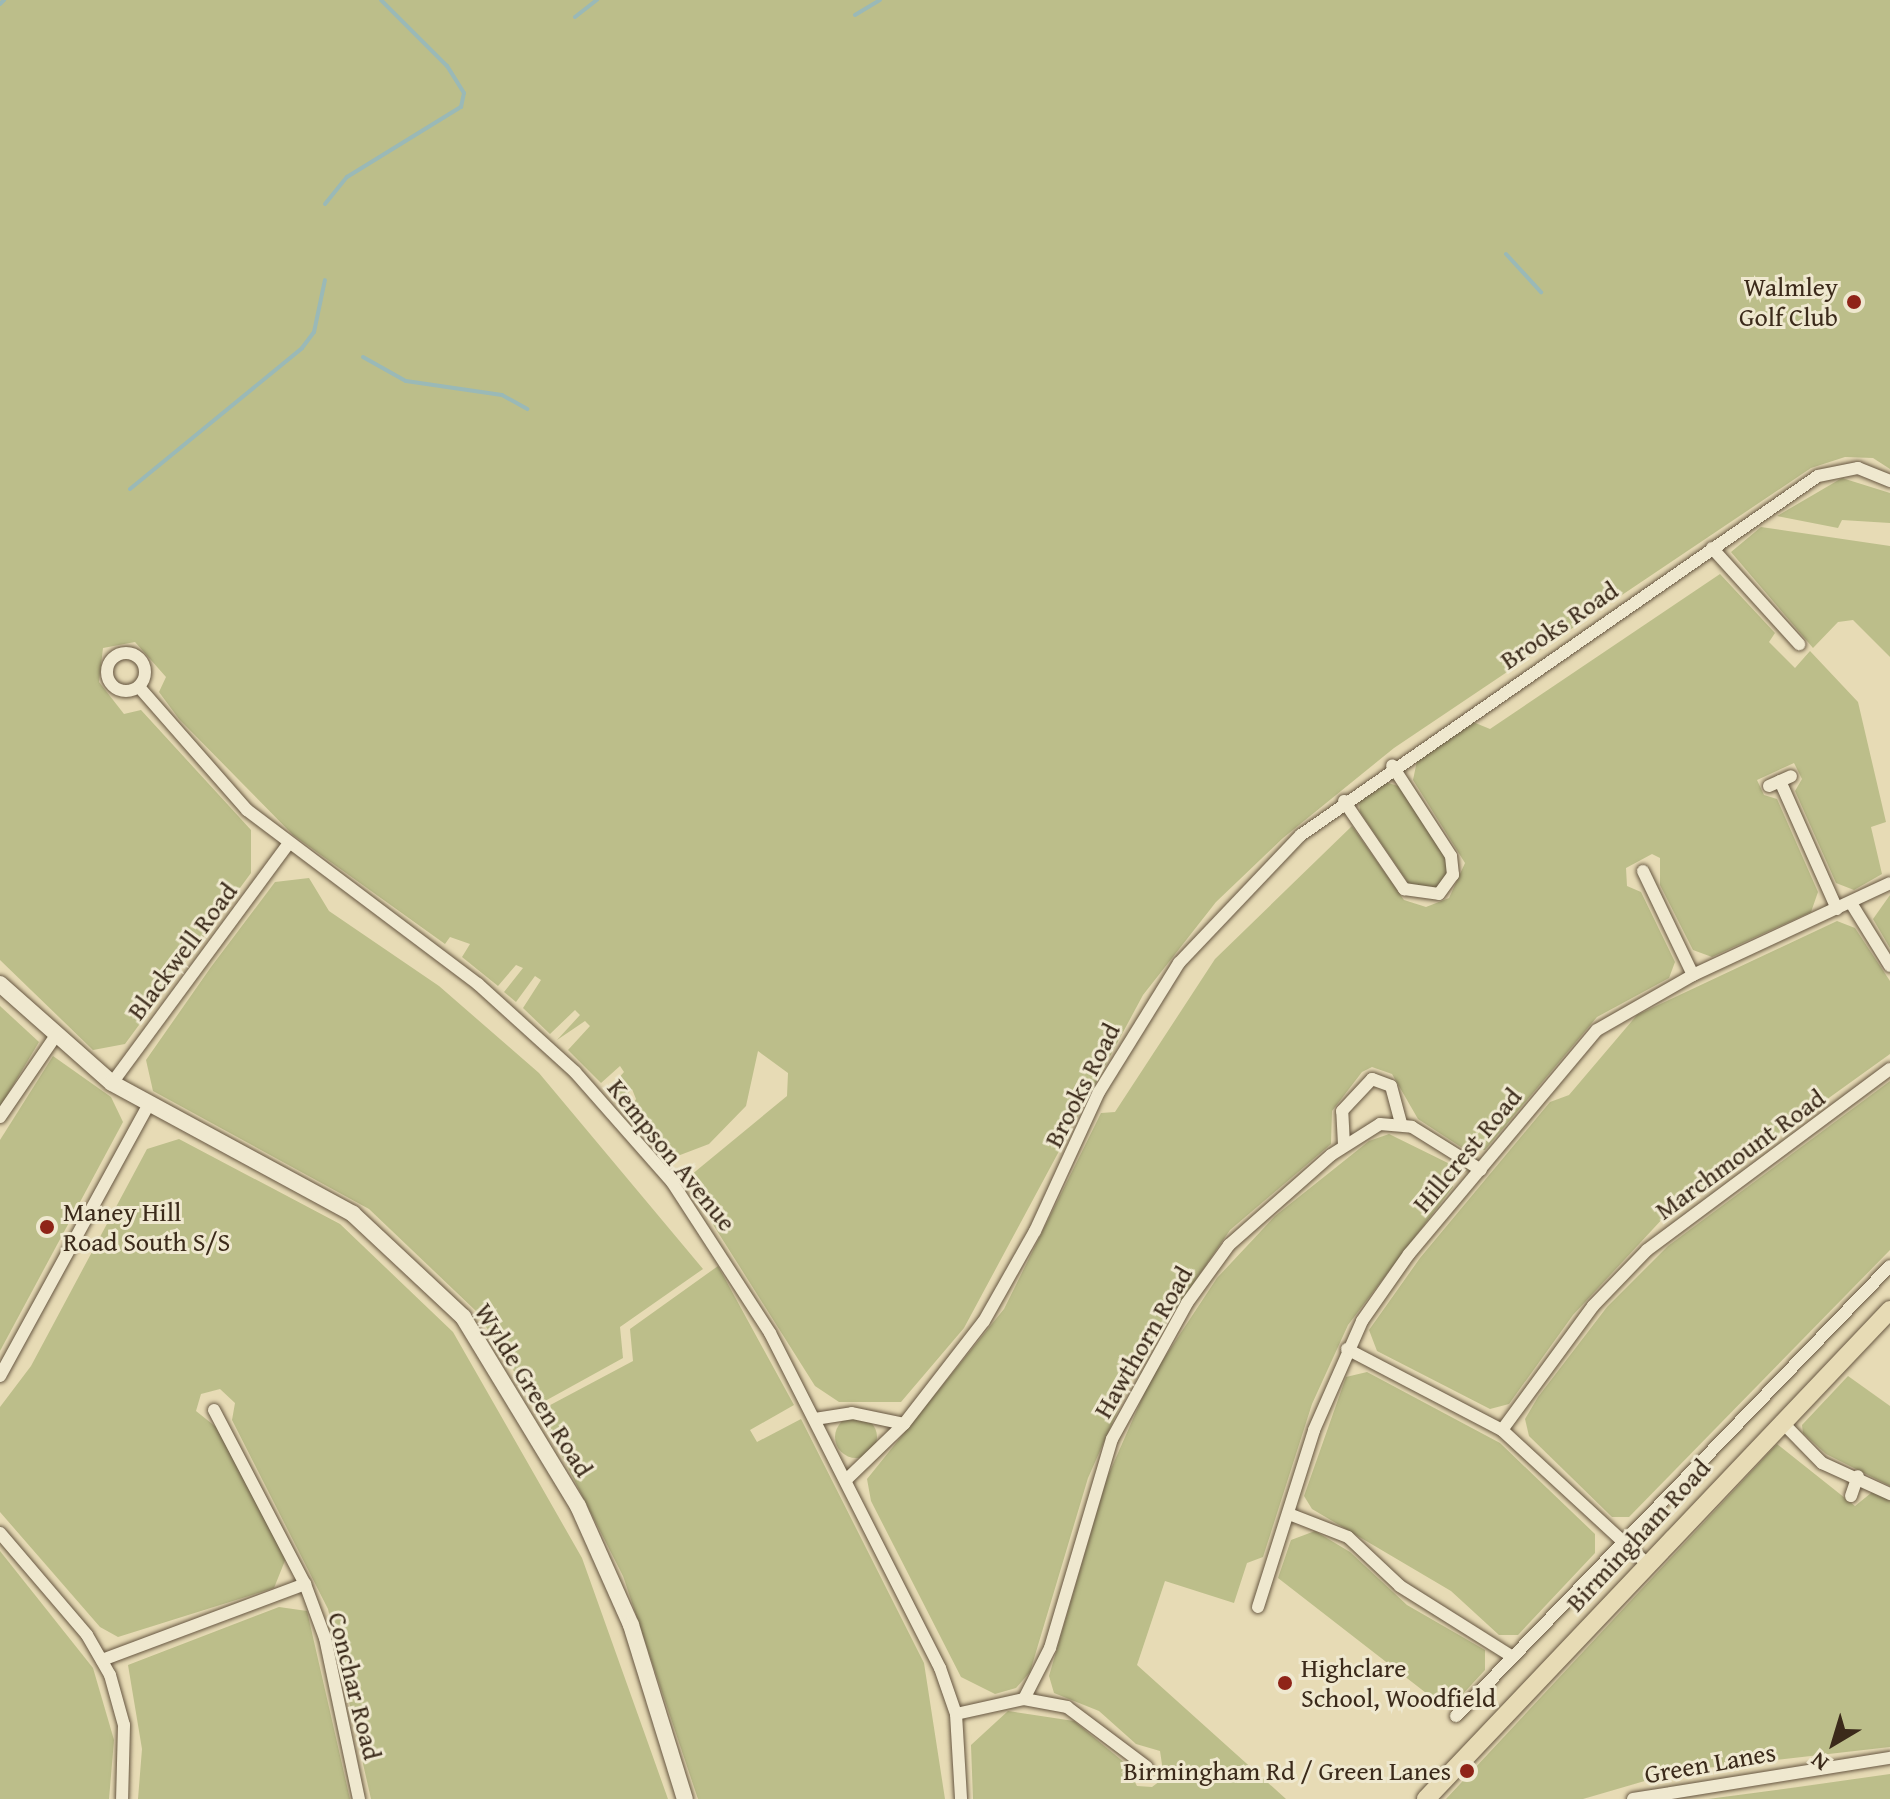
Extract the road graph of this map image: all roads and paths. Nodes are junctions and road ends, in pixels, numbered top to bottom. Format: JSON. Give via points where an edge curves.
{"nodes":[{"id":1,"x":1890,"y":481,"type":"edge"},
{"id":2,"x":1712,"y":548,"type":"junction"},
{"id":3,"x":1799,"y":644,"type":"dead end"},
{"id":4,"x":139,"y":687,"type":"dead end"},
{"id":5,"x":1392,"y":765,"type":"junction"},
{"id":6,"x":1780,"y":781,"type":"dead end"},
{"id":7,"x":1344,"y":801,"type":"junction"},
{"id":8,"x":287,"y":846,"type":"junction"},
{"id":9,"x":1643,"y":871,"type":"dead end"},
{"id":10,"x":1890,"y":883,"type":"edge"},
{"id":11,"x":1851,"y":903,"type":"junction"},
{"id":12,"x":1837,"y":909,"type":"junction"},
{"id":13,"x":1890,"y":966,"type":"edge"},
{"id":14,"x":1693,"y":975,"type":"junction"},
{"id":15,"x":0,"y":984,"type":"edge"},
{"id":16,"x":54,"y":1038,"type":"junction"},
{"id":17,"x":1890,"y":1069,"type":"edge"},
{"id":18,"x":112,"y":1083,"type":"junction"},
{"id":19,"x":148,"y":1106,"type":"junction"},
{"id":20,"x":0,"y":1117,"type":"edge"},
{"id":21,"x":1401,"y":1124,"type":"junction"},
{"id":22,"x":1344,"y":1145,"type":"junction"},
{"id":23,"x":1481,"y":1170,"type":"junction"},
{"id":24,"x":1890,"y":1266,"type":"edge"},
{"id":25,"x":1890,"y":1310,"type":"edge"},
{"id":26,"x":1347,"y":1349,"type":"junction"},
{"id":27,"x":0,"y":1376,"type":"edge"},
{"id":28,"x":214,"y":1410,"type":"dead end"},
{"id":29,"x":815,"y":1419,"type":"junction"},
{"id":30,"x":1781,"y":1421,"type":"junction"},
{"id":31,"x":904,"y":1424,"type":"junction"},
{"id":32,"x":1502,"y":1430,"type":"junction"},
{"id":33,"x":1858,"y":1476,"type":"junction"},
{"id":34,"x":846,"y":1480,"type":"junction"},
{"id":35,"x":1890,"y":1494,"type":"edge"},
{"id":36,"x":1851,"y":1496,"type":"dead end"},
{"id":37,"x":1289,"y":1514,"type":"junction"},
{"id":38,"x":0,"y":1533,"type":"edge"},
{"id":39,"x":1618,"y":1541,"type":"junction"},
{"id":40,"x":1646,"y":1563,"type":"junction"},
{"id":41,"x":305,"y":1584,"type":"junction"},
{"id":42,"x":1258,"y":1607,"type":"dead end"},
{"id":43,"x":1511,"y":1656,"type":"junction"},
{"id":44,"x":102,"y":1660,"type":"junction"},
{"id":45,"x":1024,"y":1699,"type":"junction"},
{"id":46,"x":956,"y":1714,"type":"junction"},
{"id":47,"x":1456,"y":1716,"type":"dead end"},
{"id":48,"x":1890,"y":1758,"type":"edge"},
{"id":49,"x":1147,"y":1767,"type":"dead end"},
{"id":50,"x":122,"y":1799,"type":"edge"},
{"id":51,"x":359,"y":1799,"type":"edge"},
{"id":52,"x":685,"y":1799,"type":"edge"},
{"id":53,"x":961,"y":1799,"type":"edge"},
{"id":54,"x":1426,"y":1799,"type":"edge"},
{"id":55,"x":1633,"y":1799,"type":"edge"}],
"edges":[{"from":1,"to":2,"type":"street","name":"Brooks Road","via":[[1858,468],[1828,472]]},
{"from":2,"to":3,"type":"street"},
{"from":2,"to":5,"type":"street","name":"Brooks Road"},
{"from":4,"to":8,"type":"street","name":"Kempson Avenue","via":[[208,771]]},
{"from":5,"to":7,"type":"street","name":"Brooks Road"},
{"from":5,"to":7,"type":"street","via":[[1451,856],[1453,875],[1439,894],[1404,889]]},
{"from":6,"to":12,"type":"street"},
{"from":7,"to":31,"type":"street","name":"Brooks Road","via":[[1279,857],[1179,963],[1099,1092],[1012,1275]]},
{"from":8,"to":18,"type":"street","name":"Blackwell Road"},
{"from":8,"to":29,"type":"street","name":"Kempson Avenue","via":[[468,976],[575,1072],[672,1182],[727,1259]]},
{"from":9,"to":14,"type":"street"},
{"from":10,"to":11,"type":"street","name":"Hillcrest Road"},
{"from":11,"to":12,"type":"street","name":"Hillcrest Road"},
{"from":11,"to":13,"type":"street"},
{"from":12,"to":14,"type":"street","name":"Hillcrest Road"},
{"from":14,"to":23,"type":"street","name":"Hillcrest Road","via":[[1597,1030]]},
{"from":15,"to":16,"type":"street","name":"Wylde Green Road"},
{"from":16,"to":18,"type":"street","name":"Wylde Green Road"},
{"from":16,"to":20,"type":"street"},
{"from":17,"to":32,"type":"street","name":"Marchmount Road","via":[[1647,1250],[1593,1306]]},
{"from":18,"to":19,"type":"street","name":"Wylde Green Road"},
{"from":19,"to":27,"type":"street"},
{"from":19,"to":52,"type":"street","name":"Wylde Green Road","via":[[353,1214],[463,1317],[578,1506],[631,1625]]},
{"from":21,"to":22,"type":"street","name":"Hawthorn Road","via":[[1380,1124]]},
{"from":21,"to":22,"type":"street","via":[[1398,1097],[1372,1079],[1342,1111]]},
{"from":21,"to":23,"type":"street"},
{"from":22,"to":45,"type":"street","name":"Hawthorn Road","via":[[1229,1245],[1136,1387],[1090,1495],[1050,1648]]},
{"from":23,"to":26,"type":"street","name":"Hillcrest Road","via":[[1409,1254]]},
{"from":24,"to":39,"type":"street","name":"Birmingham Road"},
{"from":25,"to":30,"type":"main road","name":"Birmingham Road"},
{"from":26,"to":32,"type":"street"},
{"from":26,"to":37,"type":"street","name":"Hillcrest Road"},
{"from":28,"to":41,"type":"street","name":"Conchar Road"},
{"from":29,"to":31,"type":"street","via":[[852,1413]]},
{"from":29,"to":34,"type":"street","name":"Kempson Avenue"},
{"from":30,"to":33,"type":"street","via":[[1822,1463]]},
{"from":30,"to":40,"type":"main road","name":"Birmingham Road"},
{"from":31,"to":34,"type":"street","name":"Brooks Road"},
{"from":32,"to":39,"type":"street"},
{"from":33,"to":35,"type":"street"},
{"from":33,"to":36,"type":"street"},
{"from":34,"to":46,"type":"street","name":"Kempson Avenue"},
{"from":37,"to":42,"type":"street","name":"Hillcrest Road"},
{"from":37,"to":43,"type":"street","via":[[1348,1537],[1400,1586]]},
{"from":38,"to":44,"type":"street"},
{"from":39,"to":40,"type":"street"},
{"from":39,"to":43,"type":"street","name":"Birmingham Road"},
{"from":40,"to":54,"type":"main road","name":"Birmingham Road"},
{"from":41,"to":44,"type":"street","name":"Conchar Road"},
{"from":41,"to":51,"type":"street","name":"Conchar Road","via":[[325,1638]]},
{"from":43,"to":47,"type":"street","name":"Birmingham Road"},
{"from":44,"to":50,"type":"street","via":[[124,1725]]},
{"from":45,"to":46,"type":"street"},
{"from":45,"to":49,"type":"street","via":[[1080,1713]]},
{"from":46,"to":53,"type":"street","name":"Kempson Avenue"},
{"from":48,"to":55,"type":"street","name":"Green Lanes"}]}
